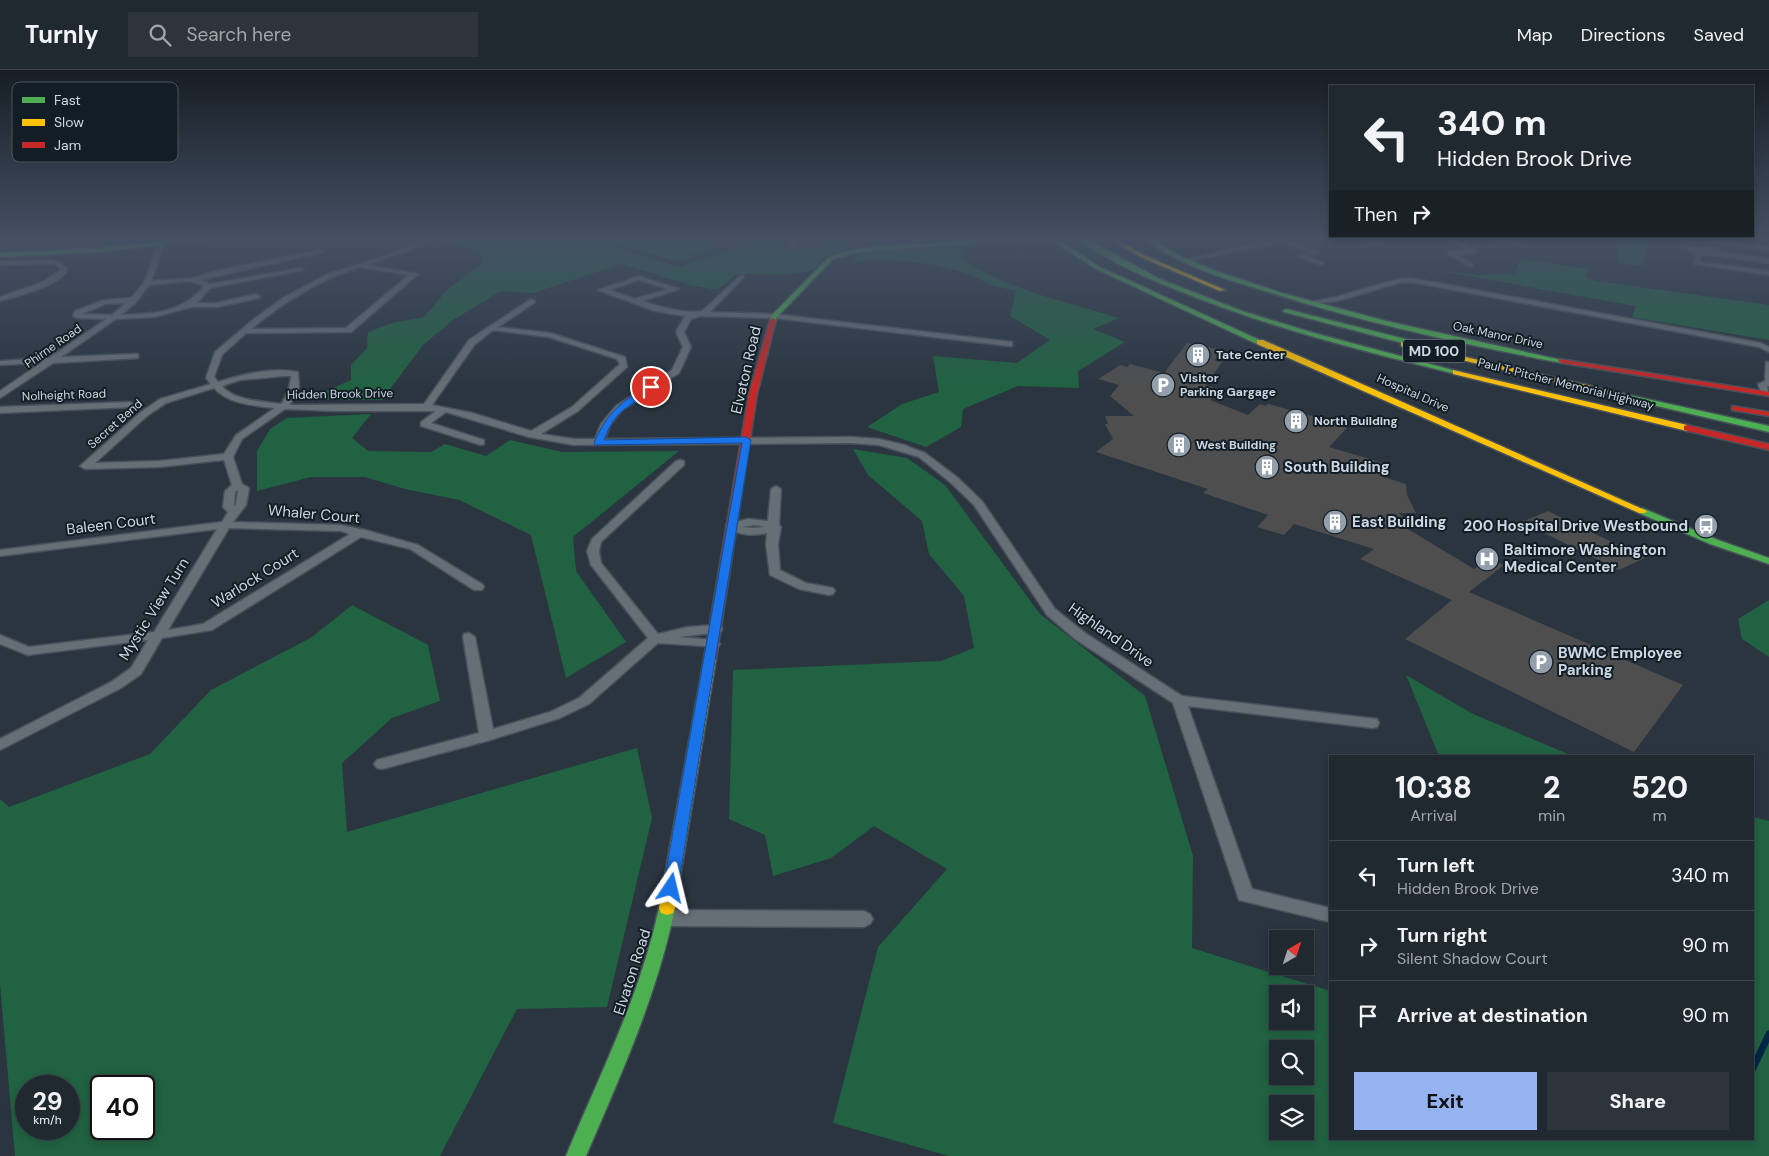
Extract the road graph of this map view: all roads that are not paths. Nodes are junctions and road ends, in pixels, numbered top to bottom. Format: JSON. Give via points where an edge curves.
{"nodes":[{"id":1,"x":29,"y":289,"type":"edge"},
{"id":2,"x":142,"y":289,"type":"edge"},
{"id":3,"x":206,"y":289,"type":"edge"},
{"id":4,"x":302,"y":289,"type":"edge"},
{"id":5,"x":397,"y":289,"type":"edge"},
{"id":6,"x":606,"y":289,"type":"edge"},
{"id":7,"x":673,"y":289,"type":"edge"},
{"id":8,"x":730,"y":289,"type":"edge"},
{"id":9,"x":801,"y":289,"type":"edge"},
{"id":10,"x":1142,"y":289,"type":"edge"},
{"id":11,"x":1179,"y":289,"type":"edge"},
{"id":12,"x":1219,"y":289,"type":"edge"},
{"id":13,"x":1267,"y":289,"type":"edge"},
{"id":14,"x":1372,"y":289,"type":"edge"},
{"id":15,"x":1460,"y":289,"type":"edge"},
{"id":16,"x":1230,"y":293,"type":"dead end"},
{"id":17,"x":256,"y":296,"type":"dead end"},
{"id":18,"x":0,"y":299,"type":"edge"},
{"id":19,"x":1337,"y":299,"type":"junction"},
{"id":20,"x":133,"y":300,"type":"junction"},
{"id":21,"x":532,"y":301,"type":"dead end"},
{"id":22,"x":636,"y":302,"type":"junction"},
{"id":23,"x":1308,"y":303,"type":"junction"},
{"id":24,"x":187,"y":305,"type":"junction"},
{"id":25,"x":1322,"y":307,"type":"junction"},
{"id":26,"x":705,"y":313,"type":"junction"},
{"id":27,"x":115,"y":316,"type":"junction"},
{"id":28,"x":774,"y":316,"type":"junction"},
{"id":29,"x":492,"y":328,"type":"junction"},
{"id":30,"x":245,"y":331,"type":"junction"},
{"id":31,"x":1009,"y":344,"type":"dead end"},
{"id":32,"x":1769,"y":350,"type":"edge"},
{"id":33,"x":135,"y":356,"type":"dead end"},
{"id":34,"x":52,"y":359,"type":"junction"},
{"id":35,"x":1410,"y":360,"type":"junction"},
{"id":36,"x":0,"y":363,"type":"edge"},
{"id":37,"x":1769,"y":364,"type":"edge"},
{"id":38,"x":1769,"y":383,"type":"edge"},
{"id":39,"x":213,"y":385,"type":"junction"},
{"id":40,"x":1769,"y":393,"type":"edge"},
{"id":41,"x":0,"y":396,"type":"edge"},
{"id":42,"x":129,"y":405,"type":"dead end"},
{"id":43,"x":426,"y":406,"type":"junction"},
{"id":44,"x":282,"y":408,"type":"junction"},
{"id":45,"x":444,"y":409,"type":"junction"},
{"id":46,"x":0,"y":410,"type":"edge"},
{"id":47,"x":1769,"y":414,"type":"edge"},
{"id":48,"x":1769,"y":430,"type":"edge"},
{"id":49,"x":532,"y":435,"type":"junction"},
{"id":50,"x":746,"y":440,"type":"junction"},
{"id":51,"x":481,"y":442,"type":"dead end"},
{"id":52,"x":598,"y":443,"type":"junction"},
{"id":53,"x":1769,"y":447,"type":"edge"},
{"id":54,"x":1724,"y":449,"type":"dead end"},
{"id":55,"x":228,"y":457,"type":"junction"},
{"id":56,"x":680,"y":462,"type":"dead end"},
{"id":57,"x":776,"y":489,"type":"dead end"},
{"id":58,"x":225,"y":525,"type":"junction"},
{"id":59,"x":732,"y":526,"type":"junction"},
{"id":60,"x":775,"y":527,"type":"junction"},
{"id":61,"x":361,"y":532,"type":"junction"},
{"id":62,"x":0,"y":553,"type":"edge"},
{"id":63,"x":1769,"y":561,"type":"edge"},
{"id":64,"x":478,"y":587,"type":"dead end"},
{"id":65,"x":829,"y":591,"type":"dead end"},
{"id":66,"x":716,"y":628,"type":"junction"},
{"id":67,"x":159,"y":636,"type":"junction"},
{"id":68,"x":469,"y":637,"type":"dead end"},
{"id":69,"x":0,"y":639,"type":"edge"},
{"id":70,"x":655,"y":639,"type":"junction"},
{"id":71,"x":713,"y":644,"type":"junction"},
{"id":72,"x":1179,"y":700,"type":"junction"},
{"id":73,"x":1372,"y":723,"type":"dead end"},
{"id":74,"x":487,"y":736,"type":"junction"},
{"id":75,"x":0,"y":745,"type":"edge"},
{"id":76,"x":382,"y":764,"type":"dead end"},
{"id":77,"x":1329,"y":915,"type":"edge"},
{"id":78,"x":665,"y":918,"type":"junction"},
{"id":79,"x":864,"y":918,"type":"dead end"},
{"id":80,"x":576,"y":1156,"type":"edge"}],
"edges":[{"from":1,"to":18,"type":"street"},
{"from":2,"to":20,"type":"street","name":"Phirne Road"},
{"from":3,"to":24,"type":"street"},
{"from":4,"to":30,"type":"street"},
{"from":5,"to":30,"type":"street","via":[[348,330]]},
{"from":6,"to":22,"type":"street","via":[[602,290]]},
{"from":7,"to":22,"type":"street"},
{"from":8,"to":26,"type":"street"},
{"from":9,"to":28,"type":"main road","name":"Elvaton Road"},
{"from":10,"to":63,"type":"main road","name":"Hospital Drive","via":[[1603,494],[1714,542]]},
{"from":11,"to":35,"type":"main road","name":"Paul T. Pitcher Memorial Highway","number":"MD 100","via":[[1328,339]]},
{"from":12,"to":16,"type":"main road"},
{"from":13,"to":23,"type":"main road","name":"Oak Manor Drive"},
{"from":14,"to":19,"type":"street"},
{"from":15,"to":32,"type":"street","via":[[1761,345]]},
{"from":17,"to":24,"type":"street","via":[[217,305]]},
{"from":19,"to":23,"type":"street"},
{"from":19,"to":25,"type":"street"},
{"from":20,"to":27,"type":"street","name":"Phirne Road"},
{"from":20,"to":27,"type":"street","via":[[104,302],[77,316]]},
{"from":21,"to":29,"type":"street"},
{"from":22,"to":26,"type":"street","via":[[689,314]]},
{"from":23,"to":25,"type":"main road","name":"Oak Manor Drive"},
{"from":24,"to":27,"type":"street","via":[[156,313]]},
{"from":25,"to":40,"type":"main road","name":"Oak Manor Drive","via":[[1500,350]]},
{"from":26,"to":28,"type":"street"},
{"from":26,"to":52,"type":"street","via":[[688,317],[680,332],[687,347],[676,371],[619,408],[606,424]]},
{"from":27,"to":34,"type":"street","name":"Phirne Road"},
{"from":28,"to":31,"type":"street"},
{"from":28,"to":50,"type":"main road","name":"Elvaton Road","via":[[753,394]]},
{"from":29,"to":43,"type":"street","via":[[472,342]]},
{"from":29,"to":49,"type":"street","via":[[523,330],[566,339],[621,357],[624,365],[575,408]]},
{"from":30,"to":39,"type":"street","via":[[211,363],[209,373]]},
{"from":33,"to":34,"type":"street"},
{"from":34,"to":36,"type":"street"},
{"from":34,"to":41,"type":"street","name":"Phirne Road"},
{"from":35,"to":53,"type":"main road","name":"Paul T. Pitcher Memorial Highway","number":"MD 100"},
{"from":35,"to":54,"type":"main road"},
{"from":37,"to":38,"type":"street"},
{"from":38,"to":40,"type":"street","via":[[1762,384]]},
{"from":39,"to":44,"type":"street","name":"Hidden Brook Drive","via":[[242,401]]},
{"from":39,"to":44,"type":"street","via":[[258,375],[295,374],[295,394]]},
{"from":39,"to":55,"type":"street","name":"Secret Bend","via":[[163,401],[85,466],[159,464]]},
{"from":42,"to":46,"type":"street","name":"Nolheight Road"},
{"from":43,"to":44,"type":"street","name":"Hidden Brook Drive"},
{"from":43,"to":45,"type":"street","name":"Hidden Brook Drive"},
{"from":44,"to":55,"type":"street","via":[[238,437]]},
{"from":45,"to":49,"type":"street","name":"Hidden Brook Drive","via":[[478,416]]},
{"from":45,"to":51,"type":"street","via":[[424,424]]},
{"from":47,"to":48,"type":"main road","name":"Paul T. Pitcher Memorial Highway","number":"MD 100","via":[[1562,378],[1281,310],[1422,348]]},
{"from":49,"to":52,"type":"street","name":"Hidden Brook Drive"},
{"from":50,"to":52,"type":"street","name":"Hidden Brook Drive"},
{"from":50,"to":59,"type":"main road","name":"Elvaton Road"},
{"from":50,"to":72,"type":"street","name":"Highland Drive","via":[[879,442],[922,456],[978,503],[1051,612],[1080,636]]},
{"from":55,"to":58,"type":"street","name":"Mystic View Turn","via":[[237,486],[230,491],[228,507],[234,510]]},
{"from":56,"to":70,"type":"street","via":[[596,541],[593,551],[595,563]]},
{"from":57,"to":60,"type":"street"},
{"from":58,"to":61,"type":"street","name":"Whaler Court","via":[[341,528]]},
{"from":58,"to":62,"type":"street","name":"Baleen Court"},
{"from":58,"to":67,"type":"street","name":"Mystic View Turn"},
{"from":59,"to":60,"type":"street","via":[[744,532],[761,532]]},
{"from":59,"to":66,"type":"main road","name":"Elvaton Road"},
{"from":60,"to":65,"type":"street","via":[[772,544],[774,572],[803,586]]},
{"from":61,"to":64,"type":"street","name":"Whaler Court","via":[[414,547]]},
{"from":61,"to":67,"type":"street","name":"Warlock Court","via":[[207,627]]},
{"from":66,"to":70,"type":"street"},
{"from":66,"to":71,"type":"main road","name":"Elvaton Road"},
{"from":67,"to":69,"type":"street","name":"Warlock Court","via":[[28,651]]},
{"from":67,"to":75,"type":"street","name":"Mystic View Turn","via":[[136,671],[116,685]]},
{"from":68,"to":74,"type":"street"},
{"from":70,"to":71,"type":"street"},
{"from":70,"to":74,"type":"street","via":[[584,701]]},
{"from":71,"to":78,"type":"main road","name":"Elvaton Road"},
{"from":72,"to":73,"type":"street"},
{"from":72,"to":77,"type":"street","via":[[1245,895]]},
{"from":74,"to":76,"type":"street"},
{"from":78,"to":79,"type":"street"},
{"from":78,"to":80,"type":"main road","name":"Elvaton Road","via":[[625,1041]]}]}
